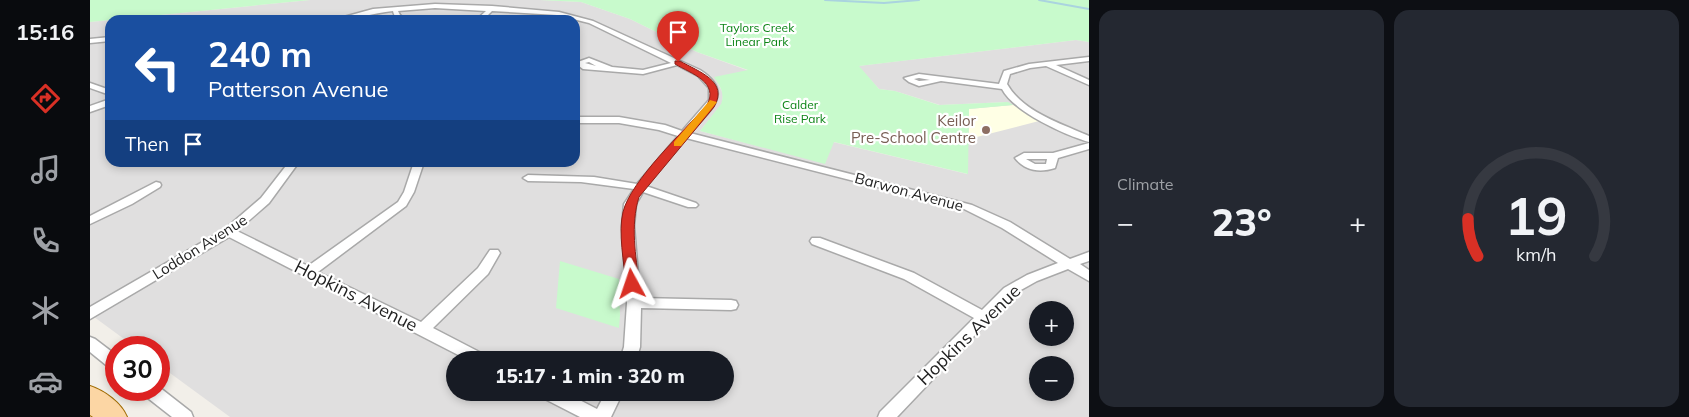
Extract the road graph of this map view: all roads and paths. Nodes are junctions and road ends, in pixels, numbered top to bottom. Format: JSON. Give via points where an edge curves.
{"nodes":[{"id":1,"x":492,"y":8,"type":"junction"},
{"id":2,"x":354,"y":15,"type":"edge"},
{"id":3,"x":394,"y":15,"type":"edge"},
{"id":4,"x":484,"y":15,"type":"edge"},
{"id":5,"x":560,"y":15,"type":"edge"},
{"id":6,"x":580,"y":19,"type":"edge"},
{"id":7,"x":105,"y":40,"type":"edge"},
{"id":8,"x":92,"y":43,"type":"edge"},
{"id":9,"x":1089,"y":59,"type":"edge"},
{"id":10,"x":678,"y":62,"type":"junction"},
{"id":11,"x":1045,"y":64,"type":"junction"},
{"id":12,"x":613,"y":70,"type":"dead end"},
{"id":13,"x":940,"y":79,"type":"dead end"},
{"id":14,"x":1089,"y":83,"type":"edge"},
{"id":15,"x":90,"y":85,"type":"edge"},
{"id":16,"x":1004,"y":87,"type":"junction"},
{"id":17,"x":105,"y":91,"type":"edge"},
{"id":18,"x":105,"y":104,"type":"edge"},
{"id":19,"x":90,"y":109,"type":"edge"},
{"id":20,"x":580,"y":120,"type":"edge"},
{"id":21,"x":686,"y":134,"type":"junction"},
{"id":22,"x":1089,"y":139,"type":"edge"},
{"id":23,"x":1089,"y":146,"type":"edge"},
{"id":24,"x":1053,"y":156,"type":"dead end"},
{"id":25,"x":291,"y":167,"type":"edge"},
{"id":26,"x":417,"y":167,"type":"edge"},
{"id":27,"x":528,"y":178,"type":"dead end"},
{"id":28,"x":156,"y":185,"type":"dead end"},
{"id":29,"x":639,"y":188,"type":"junction"},
{"id":30,"x":692,"y":205,"type":"dead end"},
{"id":31,"x":90,"y":220,"type":"edge"},
{"id":32,"x":229,"y":232,"type":"junction"},
{"id":33,"x":816,"y":241,"type":"dead end"},
{"id":34,"x":494,"y":253,"type":"dead end"},
{"id":35,"x":1089,"y":256,"type":"edge"},
{"id":36,"x":1069,"y":264,"type":"junction"},
{"id":37,"x":309,"y":272,"type":"junction"},
{"id":38,"x":1089,"y":276,"type":"edge"},
{"id":39,"x":634,"y":304,"type":"junction"},
{"id":40,"x":731,"y":305,"type":"dead end"},
{"id":41,"x":90,"y":314,"type":"edge"},
{"id":42,"x":984,"y":317,"type":"junction"},
{"id":43,"x":422,"y":330,"type":"junction"},
{"id":44,"x":90,"y":343,"type":"edge"},
{"id":45,"x":464,"y":351,"type":"edge"},
{"id":46,"x":631,"y":351,"type":"edge"},
{"id":47,"x":105,"y":355,"type":"edge"},
{"id":48,"x":90,"y":398,"type":"edge"},
{"id":49,"x":164,"y":401,"type":"edge"},
{"id":50,"x":565,"y":401,"type":"edge"},
{"id":51,"x":610,"y":401,"type":"edge"},
{"id":52,"x":113,"y":417,"type":"edge"},
{"id":53,"x":185,"y":417,"type":"edge"},
{"id":54,"x":596,"y":417,"type":"edge"},
{"id":55,"x":602,"y":417,"type":"edge"},
{"id":56,"x":886,"y":417,"type":"edge"}],
"edges":[{"from":1,"to":3,"type":"street","via":[[434,6]]},
{"from":1,"to":4,"type":"street"},
{"from":1,"to":5,"type":"street"},
{"from":2,"to":3,"type":"street"},
{"from":6,"to":10,"type":"street"},
{"from":7,"to":8,"type":"street"},
{"from":9,"to":11,"type":"street"},
{"from":10,"to":12,"type":"street","via":[[642,72]]},
{"from":10,"to":21,"type":"street","via":[[703,76],[715,94],[710,106]]},
{"from":11,"to":14,"type":"street"},
{"from":11,"to":16,"type":"street","via":[[1011,71],[1005,76]]},
{"from":13,"to":16,"type":"street"},
{"from":15,"to":17,"type":"street"},
{"from":16,"to":22,"type":"street","via":[[1025,108]]},
{"from":18,"to":19,"type":"street"},
{"from":20,"to":21,"type":"street","name":"Barwon Avenue","via":[[619,120]]},
{"from":21,"to":29,"type":"street"},
{"from":21,"to":36,"type":"street","name":"Barwon Avenue","via":[[968,208],[1006,225]]},
{"from":23,"to":24,"type":"street"},
{"from":25,"to":32,"type":"street","name":"Loddon Avenue","via":[[270,198]]},
{"from":26,"to":37,"type":"street","via":[[402,204]]},
{"from":27,"to":29,"type":"street","via":[[597,180]]},
{"from":28,"to":31,"type":"street"},
{"from":29,"to":30,"type":"street"},
{"from":29,"to":39,"type":"street","via":[[630,204],[628,226]]},
{"from":32,"to":37,"type":"street","name":"Hopkins Avenue"},
{"from":32,"to":41,"type":"street","name":"Loddon Avenue"},
{"from":33,"to":42,"type":"street","via":[[902,273]]},
{"from":34,"to":43,"type":"street","via":[[483,271]]},
{"from":35,"to":36,"type":"street","name":"Hopkins Avenue"},
{"from":36,"to":38,"type":"street","name":"Barwon Avenue"},
{"from":36,"to":42,"type":"street","name":"Hopkins Avenue","via":[[1018,284]]},
{"from":37,"to":43,"type":"street","name":"Hopkins Avenue"},
{"from":39,"to":40,"type":"street"},
{"from":39,"to":46,"type":"street"},
{"from":42,"to":56,"type":"street","name":"Hopkins Avenue"},
{"from":43,"to":45,"type":"street","name":"Hopkins Avenue"},
{"from":44,"to":47,"type":"street"},
{"from":48,"to":52,"type":"main road"},
{"from":49,"to":53,"type":"street"},
{"from":50,"to":54,"type":"street"},
{"from":51,"to":55,"type":"street"}]}
